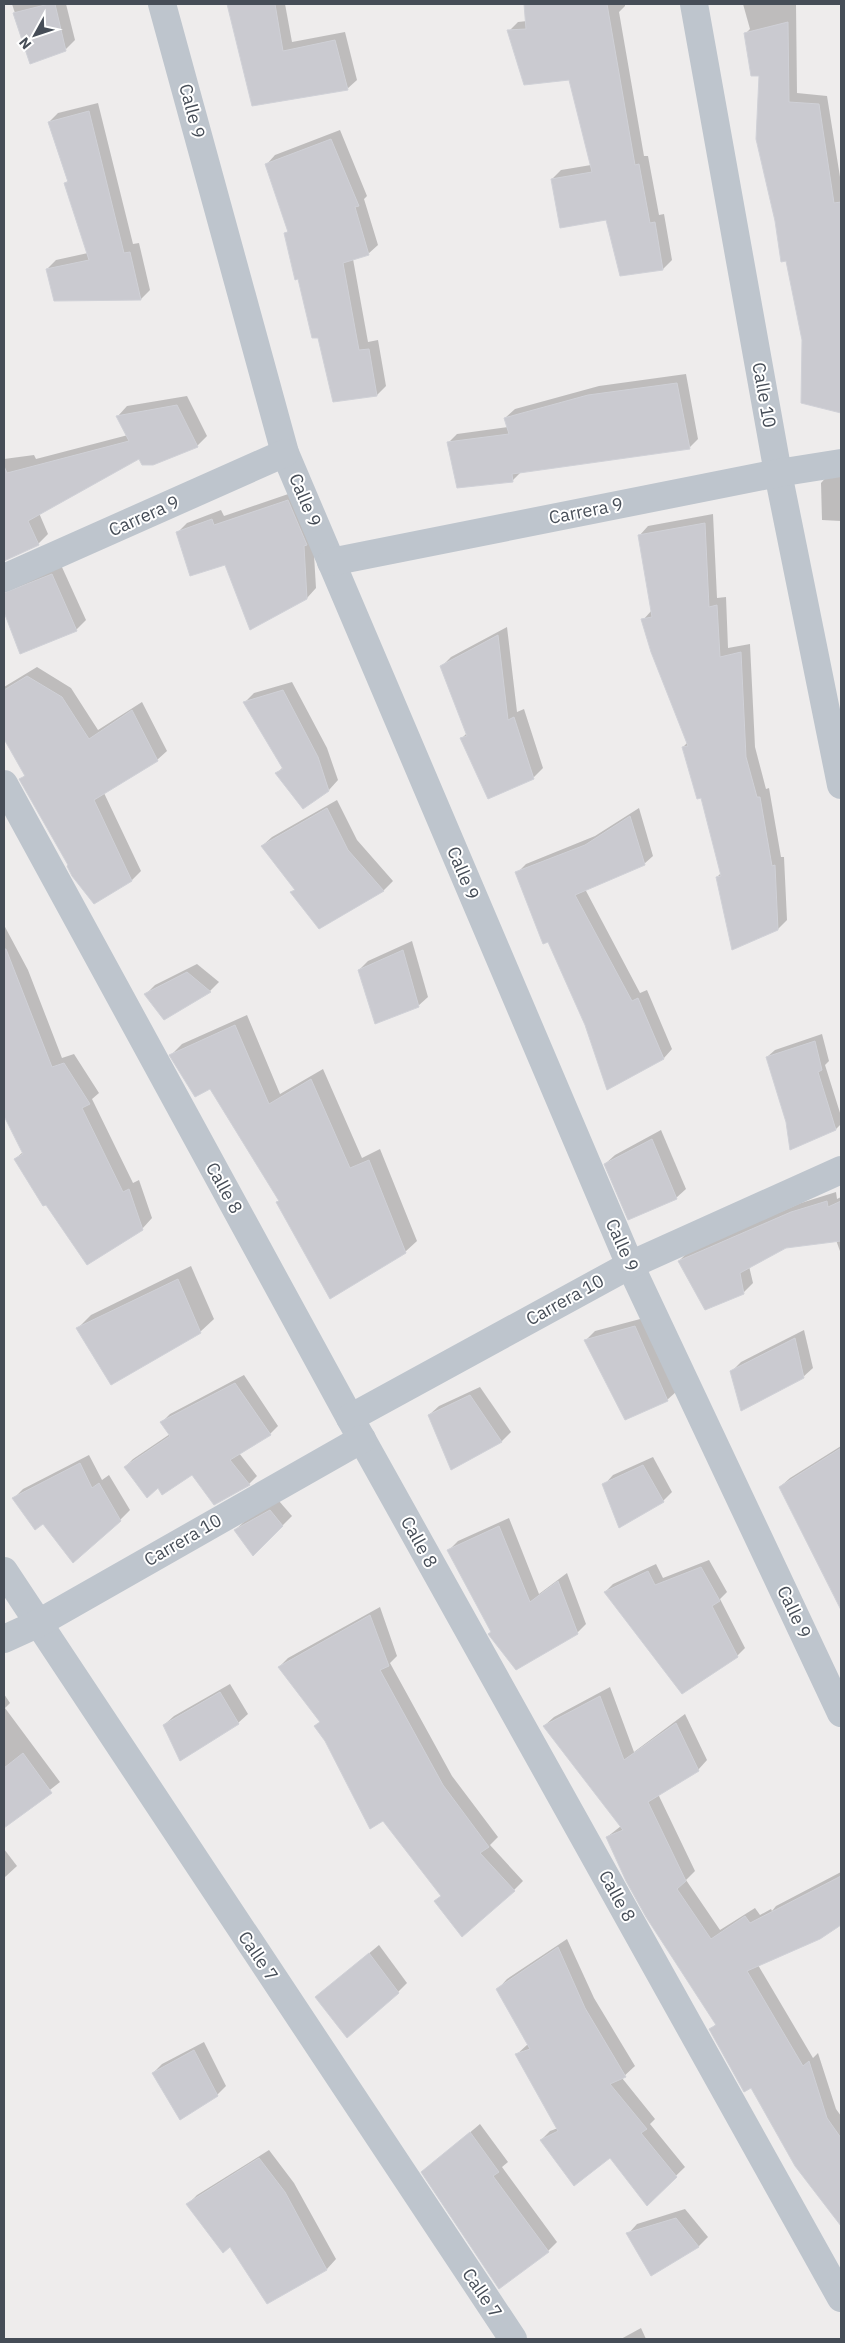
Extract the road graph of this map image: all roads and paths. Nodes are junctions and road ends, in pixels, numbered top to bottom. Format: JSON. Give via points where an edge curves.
{"nodes":[{"id":1,"x":162,"y":4,"type":"edge"},
{"id":2,"x":694,"y":4,"type":"edge"},
{"id":3,"x":285,"y":453,"type":"junction"},
{"id":4,"x":841,"y":463,"type":"edge"},
{"id":5,"x":778,"y":473,"type":"junction"},
{"id":6,"x":331,"y":562,"type":"junction"},
{"id":7,"x":4,"y":578,"type":"edge"},
{"id":8,"x":4,"y":784,"type":"edge"},
{"id":9,"x":841,"y":785,"type":"edge"},
{"id":10,"x":841,"y":1170,"type":"edge"},
{"id":11,"x":630,"y":1265,"type":"junction"},
{"id":12,"x":356,"y":1428,"type":"junction"},
{"id":13,"x":4,"y":1571,"type":"edge"},
{"id":14,"x":37,"y":1624,"type":"junction"},
{"id":15,"x":4,"y":1639,"type":"edge"},
{"id":16,"x":841,"y":1713,"type":"edge"},
{"id":17,"x":841,"y":2298,"type":"edge"},
{"id":18,"x":513,"y":2339,"type":"edge"}],
"edges":[{"from":1,"to":3,"type":"street","name":"Calle 9"},
{"from":2,"to":5,"type":"street","name":"Calle 10"},
{"from":3,"to":6,"type":"street","name":"Calle 9"},
{"from":3,"to":7,"type":"street","name":"Carrera 9"},
{"from":4,"to":5,"type":"street","name":"Carrera 9"},
{"from":5,"to":6,"type":"street","name":"Carrera 9"},
{"from":5,"to":9,"type":"street","name":"Calle 10"},
{"from":6,"to":11,"type":"street","name":"Calle 9"},
{"from":8,"to":12,"type":"street","name":"Calle 8"},
{"from":10,"to":11,"type":"street","name":"Carrera 10"},
{"from":11,"to":12,"type":"street","name":"Carrera 10"},
{"from":11,"to":16,"type":"street","name":"Calle 9"},
{"from":12,"to":14,"type":"street","name":"Carrera 10"},
{"from":12,"to":17,"type":"street","name":"Calle 8"},
{"from":13,"to":14,"type":"street","name":"Calle 7"},
{"from":14,"to":15,"type":"street","name":"Carrera 10"},
{"from":14,"to":18,"type":"street","name":"Calle 7"}]}
